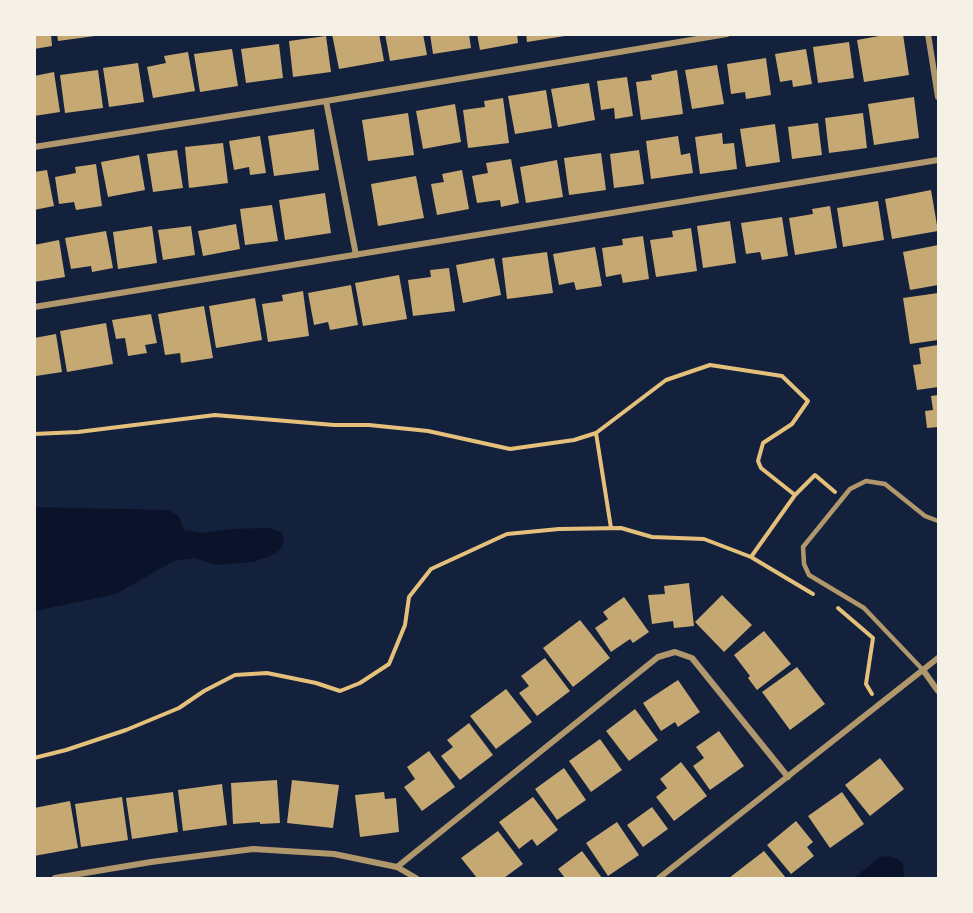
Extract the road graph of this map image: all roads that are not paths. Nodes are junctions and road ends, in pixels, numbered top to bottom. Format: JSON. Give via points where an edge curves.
{"nodes":[{"id":1,"x":727,"y":34,"type":"edge"},
{"id":2,"x":928,"y":34,"type":"edge"},
{"id":3,"x":939,"y":97,"type":"edge"},
{"id":4,"x":326,"y":101,"type":"junction"},
{"id":5,"x":34,"y":147,"type":"edge"},
{"id":6,"x":939,"y":160,"type":"edge"},
{"id":7,"x":356,"y":255,"type":"junction"},
{"id":8,"x":34,"y":307,"type":"edge"},
{"id":9,"x":939,"y":521,"type":"edge"},
{"id":10,"x":939,"y":658,"type":"edge"},
{"id":11,"x":923,"y":670,"type":"junction"},
{"id":12,"x":939,"y":691,"type":"edge"},
{"id":13,"x":788,"y":777,"type":"junction"},
{"id":14,"x":397,"y":867,"type":"junction"},
{"id":15,"x":55,"y":879,"type":"edge"},
{"id":16,"x":416,"y":879,"type":"edge"},
{"id":17,"x":659,"y":879,"type":"edge"}],
"edges":[{"from":1,"to":4,"type":"street"},
{"from":2,"to":3,"type":"street"},
{"from":4,"to":5,"type":"street"},
{"from":4,"to":7,"type":"street"},
{"from":6,"to":7,"type":"street"},
{"from":7,"to":8,"type":"street"},
{"from":9,"to":11,"type":"lane","via":[[925,516],[885,484],[866,481],[850,489],[803,547],[809,574],[864,608]]},
{"from":10,"to":11,"type":"street"},
{"from":11,"to":12,"type":"street"},
{"from":11,"to":13,"type":"street"},
{"from":13,"to":14,"type":"street","via":[[692,658],[675,651],[658,657]]},
{"from":13,"to":17,"type":"street"},
{"from":14,"to":15,"type":"street","via":[[334,854],[253,849]]},
{"from":14,"to":16,"type":"street"}]}
